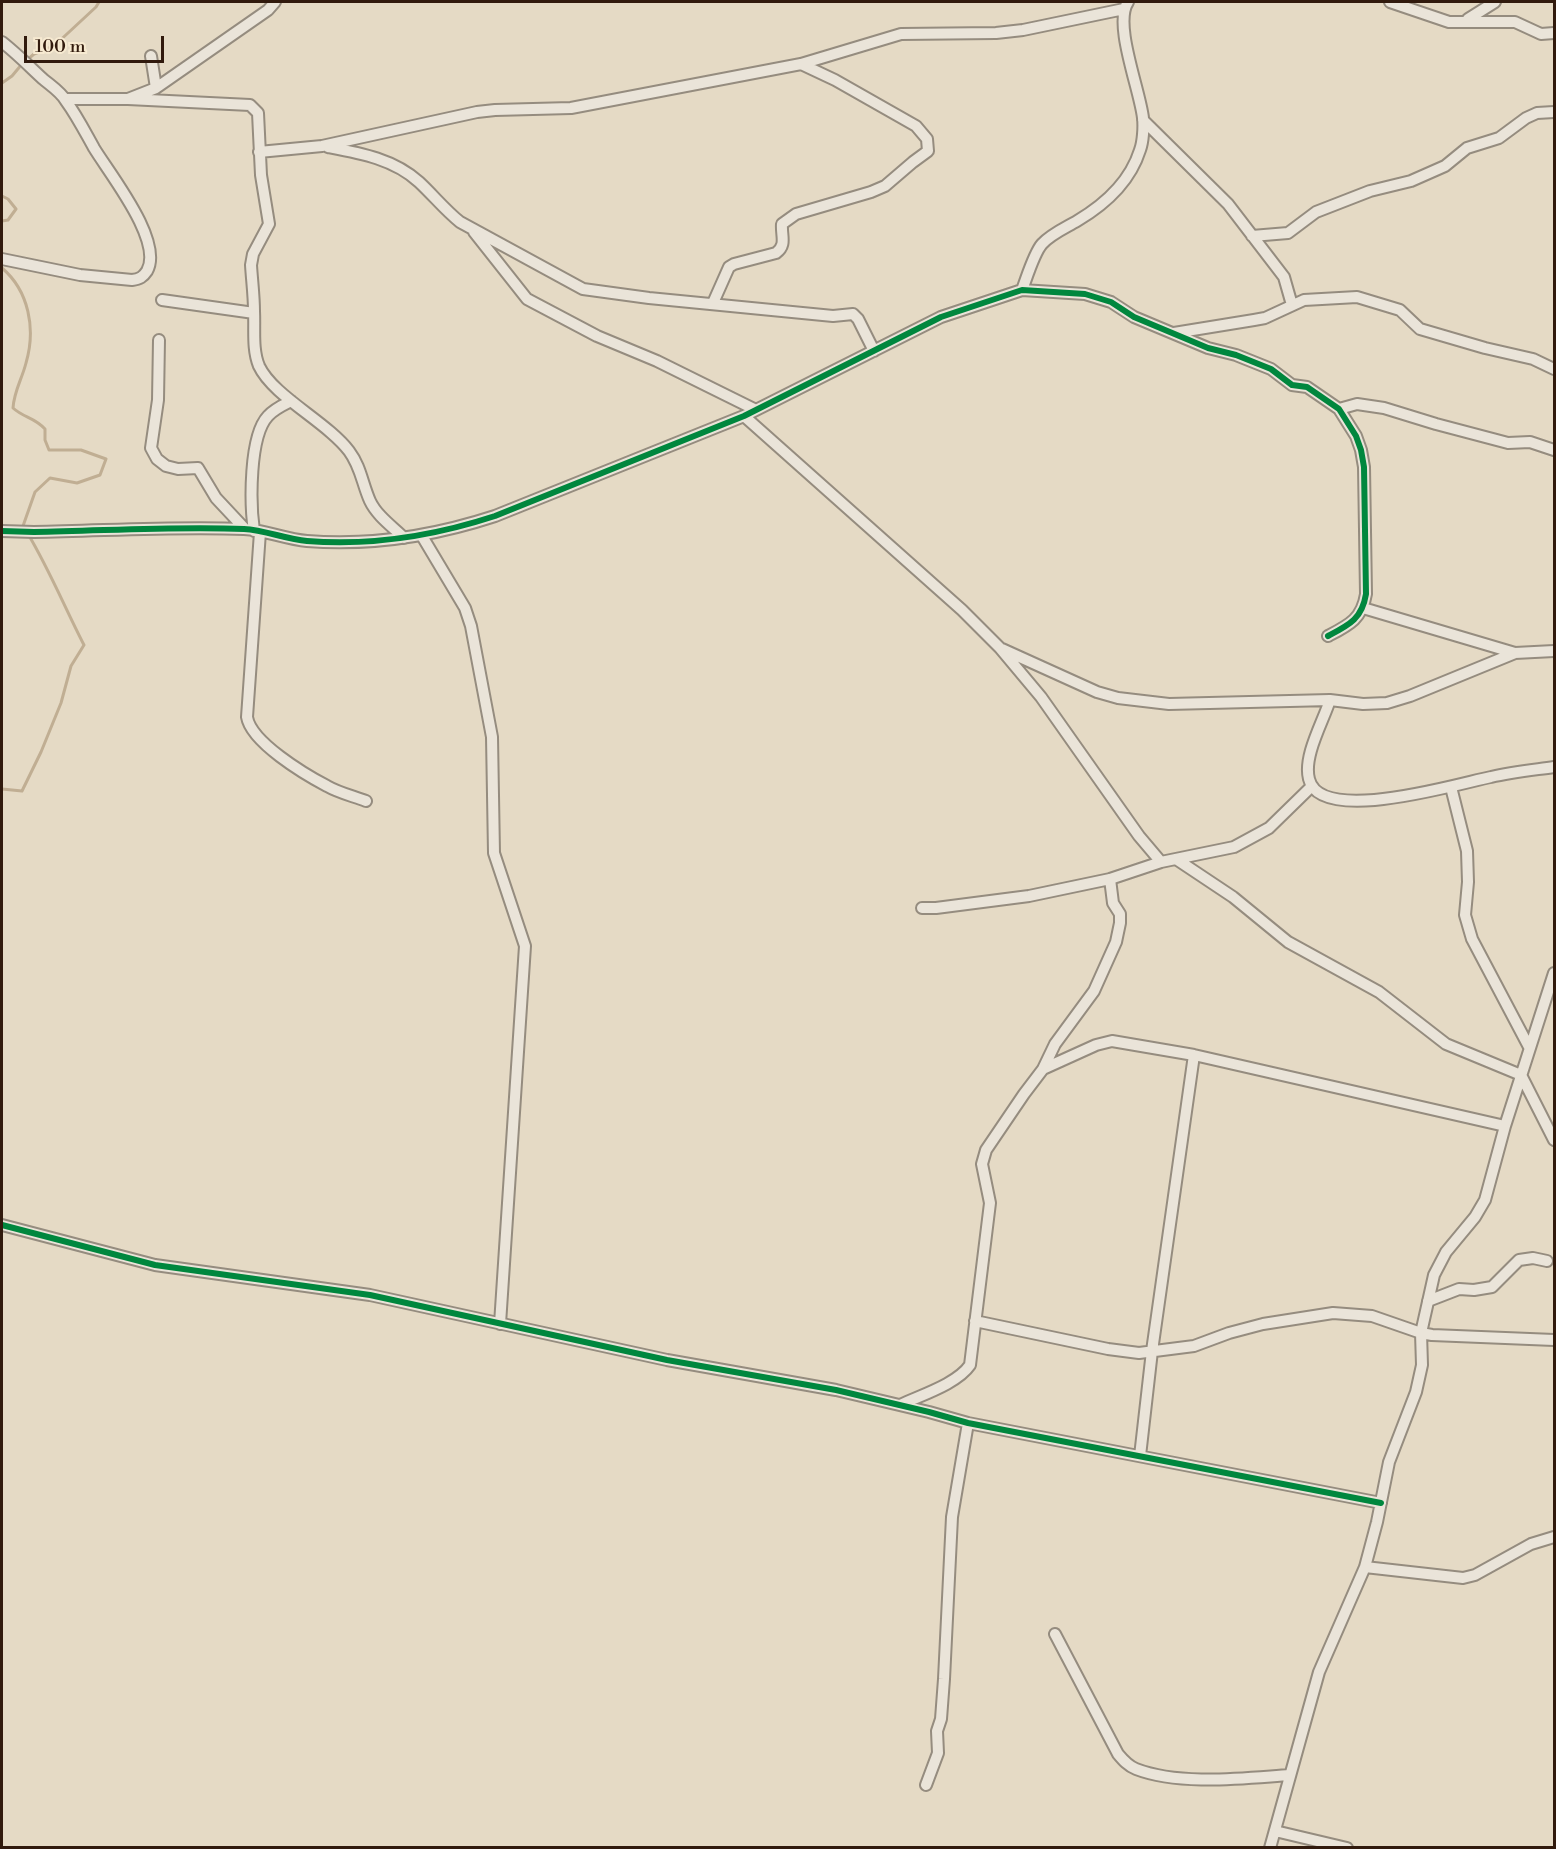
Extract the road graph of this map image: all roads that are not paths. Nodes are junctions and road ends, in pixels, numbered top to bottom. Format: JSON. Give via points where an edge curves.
{"nodes":[{"id":1,"x":275,"y":2,"type":"edge"},
{"id":2,"x":1390,"y":2,"type":"edge"},
{"id":3,"x":1495,"y":2,"type":"edge"},
{"id":4,"x":1126,"y":5,"type":"edge"},
{"id":5,"x":1464,"y":21,"type":"junction"},
{"id":6,"x":1554,"y":33,"type":"edge"},
{"id":7,"x":3,"y":43,"type":"edge"},
{"id":8,"x":151,"y":56,"type":"dead end"},
{"id":9,"x":801,"y":64,"type":"junction"},
{"id":10,"x":156,"y":88,"type":"junction"},
{"id":11,"x":65,"y":99,"type":"junction"},
{"id":12,"x":128,"y":99,"type":"junction"},
{"id":13,"x":1554,"y":112,"type":"edge"},
{"id":14,"x":1143,"y":120,"type":"junction"},
{"id":15,"x":322,"y":146,"type":"junction"},
{"id":16,"x":259,"y":152,"type":"junction"},
{"id":17,"x":472,"y":229,"type":"junction"},
{"id":18,"x":1252,"y":236,"type":"junction"},
{"id":19,"x":2,"y":259,"type":"edge"},
{"id":20,"x":1022,"y":290,"type":"junction"},
{"id":21,"x":162,"y":300,"type":"dead end"},
{"id":22,"x":713,"y":303,"type":"junction"},
{"id":23,"x":1292,"y":305,"type":"junction"},
{"id":24,"x":255,"y":313,"type":"junction"},
{"id":25,"x":1174,"y":333,"type":"junction"},
{"id":26,"x":159,"y":340,"type":"dead end"},
{"id":27,"x":874,"y":351,"type":"junction"},
{"id":28,"x":1554,"y":369,"type":"edge"},
{"id":29,"x":291,"y":401,"type":"junction"},
{"id":30,"x":1339,"y":409,"type":"junction"},
{"id":31,"x":756,"y":410,"type":"junction"},
{"id":32,"x":744,"y":416,"type":"junction"},
{"id":33,"x":1554,"y":450,"type":"edge"},
{"id":34,"x":2,"y":531,"type":"edge"},
{"id":35,"x":253,"y":531,"type":"junction"},
{"id":36,"x":422,"y":536,"type":"junction"},
{"id":37,"x":404,"y":538,"type":"junction"},
{"id":38,"x":1364,"y":608,"type":"junction"},
{"id":39,"x":1328,"y":636,"type":"dead end"},
{"id":40,"x":1000,"y":648,"type":"junction"},
{"id":41,"x":1554,"y":651,"type":"edge"},
{"id":42,"x":1515,"y":653,"type":"junction"},
{"id":43,"x":1330,"y":700,"type":"junction"},
{"id":44,"x":1554,"y":767,"type":"edge"},
{"id":45,"x":1312,"y":786,"type":"junction"},
{"id":46,"x":1451,"y":787,"type":"junction"},
{"id":47,"x":366,"y":801,"type":"dead end"},
{"id":48,"x":1176,"y":859,"type":"junction"},
{"id":49,"x":1161,"y":862,"type":"junction"},
{"id":50,"x":1110,"y":879,"type":"junction"},
{"id":51,"x":922,"y":908,"type":"dead end"},
{"id":52,"x":1554,"y":973,"type":"edge"},
{"id":53,"x":1529,"y":1047,"type":"junction"},
{"id":54,"x":1194,"y":1055,"type":"junction"},
{"id":55,"x":1044,"y":1069,"type":"junction"},
{"id":56,"x":1521,"y":1075,"type":"junction"},
{"id":57,"x":1505,"y":1126,"type":"junction"},
{"id":58,"x":1554,"y":1140,"type":"edge"},
{"id":59,"x":2,"y":1225,"type":"edge"},
{"id":60,"x":1547,"y":1261,"type":"dead end"},
{"id":61,"x":1428,"y":1301,"type":"junction"},
{"id":62,"x":975,"y":1321,"type":"junction"},
{"id":63,"x":500,"y":1324,"type":"junction"},
{"id":64,"x":1420,"y":1333,"type":"junction"},
{"id":65,"x":1554,"y":1340,"type":"edge"},
{"id":66,"x":1152,"y":1351,"type":"junction"},
{"id":67,"x":900,"y":1405,"type":"junction"},
{"id":68,"x":968,"y":1423,"type":"junction"},
{"id":69,"x":1140,"y":1456,"type":"junction"},
{"id":70,"x":1381,"y":1503,"type":"junction"},
{"id":71,"x":1554,"y":1537,"type":"edge"},
{"id":72,"x":1365,"y":1568,"type":"junction"},
{"id":73,"x":1055,"y":1634,"type":"dead end"},
{"id":74,"x":1290,"y":1775,"type":"junction"},
{"id":75,"x":926,"y":1785,"type":"dead end"},
{"id":76,"x":1275,"y":1831,"type":"junction"},
{"id":77,"x":1270,"y":1848,"type":"edge"},
{"id":78,"x":1347,"y":1848,"type":"edge"}],
"edges":[{"from":1,"to":10,"type":"street"},
{"from":2,"to":5,"type":"street","via":[[1449,22]]},
{"from":3,"to":5,"type":"street"},
{"from":4,"to":9,"type":"street","via":[[1023,30],[901,34]]},
{"from":4,"to":14,"type":"street","via":[[1126,43]]},
{"from":5,"to":6,"type":"street","via":[[1515,22],[1541,34]]},
{"from":7,"to":11,"type":"street"},
{"from":8,"to":10,"type":"street"},
{"from":9,"to":15,"type":"street","via":[[571,108],[477,112]]},
{"from":9,"to":22,"type":"street","via":[[916,126],[927,139],[928,152],[885,186],[785,220],[782,249],[729,267]]},
{"from":10,"to":12,"type":"street"},
{"from":11,"to":12,"type":"street"},
{"from":11,"to":19,"type":"street","via":[[135,212],[146,237],[149,267],[140,279],[118,280]]},
{"from":12,"to":16,"type":"street","via":[[250,105],[258,113]]},
{"from":13,"to":18,"type":"street","via":[[1526,118],[1499,138],[1467,148],[1445,166],[1411,181],[1316,212],[1288,233]]},
{"from":14,"to":18,"type":"street","via":[[1228,204]]},
{"from":14,"to":20,"type":"street","via":[[1140,150],[1128,175],[1096,210],[1041,245]]},
{"from":15,"to":16,"type":"street"},
{"from":15,"to":17,"type":"street","via":[[377,158],[407,173],[448,213]]},
{"from":16,"to":24,"type":"street","via":[[269,224],[252,260]]},
{"from":17,"to":22,"type":"street","via":[[583,289]]},
{"from":17,"to":31,"type":"street","via":[[514,285],[536,305]]},
{"from":18,"to":23,"type":"street","via":[[1286,281]]},
{"from":20,"to":25,"type":"street","via":[[1085,294],[1111,302],[1134,317]]},
{"from":20,"to":27,"type":"street","via":[[941,317]]},
{"from":21,"to":24,"type":"street"},
{"from":22,"to":27,"type":"street","via":[[833,316],[853,314]]},
{"from":23,"to":25,"type":"street","via":[[1265,318]]},
{"from":23,"to":28,"type":"street","via":[[1336,297],[1371,300],[1400,310],[1420,329],[1533,359]]},
{"from":24,"to":29,"type":"street","via":[[254,341],[259,365]]},
{"from":25,"to":30,"type":"street","via":[[1267,367]]},
{"from":26,"to":35,"type":"street","via":[[153,453],[171,468],[198,468],[216,498]]},
{"from":27,"to":31,"type":"street"},
{"from":29,"to":35,"type":"street","via":[[268,415],[259,430],[251,497]]},
{"from":29,"to":37,"type":"street","via":[[348,450],[360,467],[370,502]]},
{"from":30,"to":33,"type":"street","via":[[1357,404],[1384,408],[1508,443],[1530,442]]},
{"from":30,"to":38,"type":"street","via":[[1356,436],[1364,466]]},
{"from":31,"to":32,"type":"street"},
{"from":32,"to":36,"type":"street","via":[[495,516]]},
{"from":32,"to":40,"type":"street"},
{"from":34,"to":35,"type":"street"},
{"from":35,"to":37,"type":"street","via":[[303,541]]},
{"from":35,"to":47,"type":"street","via":[[248,724],[258,737],[311,777]]},
{"from":36,"to":37,"type":"street"},
{"from":36,"to":63,"type":"street","via":[[465,608],[471,626],[492,736],[494,853],[525,946]]},
{"from":38,"to":39,"type":"street","via":[[1346,627]]},
{"from":38,"to":42,"type":"street"},
{"from":40,"to":43,"type":"street","via":[[1097,692],[1144,703]]},
{"from":40,"to":49,"type":"street","via":[[1041,697]]},
{"from":41,"to":42,"type":"street"},
{"from":42,"to":43,"type":"street","via":[[1387,703]]},
{"from":43,"to":45,"type":"street","via":[[1311,750],[1308,772]]},
{"from":44,"to":46,"type":"street"},
{"from":45,"to":46,"type":"street","via":[[1325,796],[1351,801],[1400,798]]},
{"from":45,"to":48,"type":"street","via":[[1269,828],[1251,838],[1234,847]]},
{"from":46,"to":53,"type":"street","via":[[1467,850],[1465,915],[1472,939]]},
{"from":48,"to":49,"type":"street"},
{"from":48,"to":56,"type":"street","via":[[1233,897],[1288,942],[1378,992],[1446,1044]]},
{"from":49,"to":50,"type":"street"},
{"from":50,"to":51,"type":"street","via":[[1029,896]]},
{"from":50,"to":55,"type":"street","via":[[1120,919],[1116,942],[1094,991],[1050,1052]]},
{"from":52,"to":53,"type":"street"},
{"from":53,"to":56,"type":"street"},
{"from":54,"to":55,"type":"street","via":[[1112,1041]]},
{"from":54,"to":57,"type":"street"},
{"from":54,"to":66,"type":"street"},
{"from":55,"to":62,"type":"street","via":[[983,1158],[990,1203]]},
{"from":56,"to":57,"type":"street"},
{"from":56,"to":58,"type":"street"},
{"from":57,"to":61,"type":"street","via":[[1485,1200],[1440,1263]]},
{"from":59,"to":63,"type":"street","via":[[155,1265],[370,1295]]},
{"from":60,"to":61,"type":"street","via":[[1519,1260],[1492,1287],[1459,1289]]},
{"from":61,"to":64,"type":"street"},
{"from":62,"to":66,"type":"street","via":[[1108,1349]]},
{"from":62,"to":67,"type":"street","via":[[972,1355],[966,1371]]},
{"from":63,"to":67,"type":"street"},
{"from":64,"to":65,"type":"street"},
{"from":64,"to":66,"type":"street","via":[[1372,1316],[1333,1313],[1263,1324],[1194,1346]]},
{"from":64,"to":70,"type":"street","via":[[1420,1379],[1389,1462]]},
{"from":66,"to":69,"type":"street"},
{"from":67,"to":68,"type":"street"},
{"from":68,"to":69,"type":"street"},
{"from":68,"to":75,"type":"street","via":[[952,1517],[938,1754]]},
{"from":69,"to":70,"type":"street"},
{"from":70,"to":72,"type":"street"},
{"from":71,"to":72,"type":"street","via":[[1531,1544],[1463,1578]]},
{"from":72,"to":74,"type":"street","via":[[1319,1672]]},
{"from":73,"to":74,"type":"street","via":[[1118,1754],[1134,1769],[1204,1780]]},
{"from":74,"to":76,"type":"street"},
{"from":76,"to":77,"type":"street"},
{"from":76,"to":78,"type":"street"}]}
